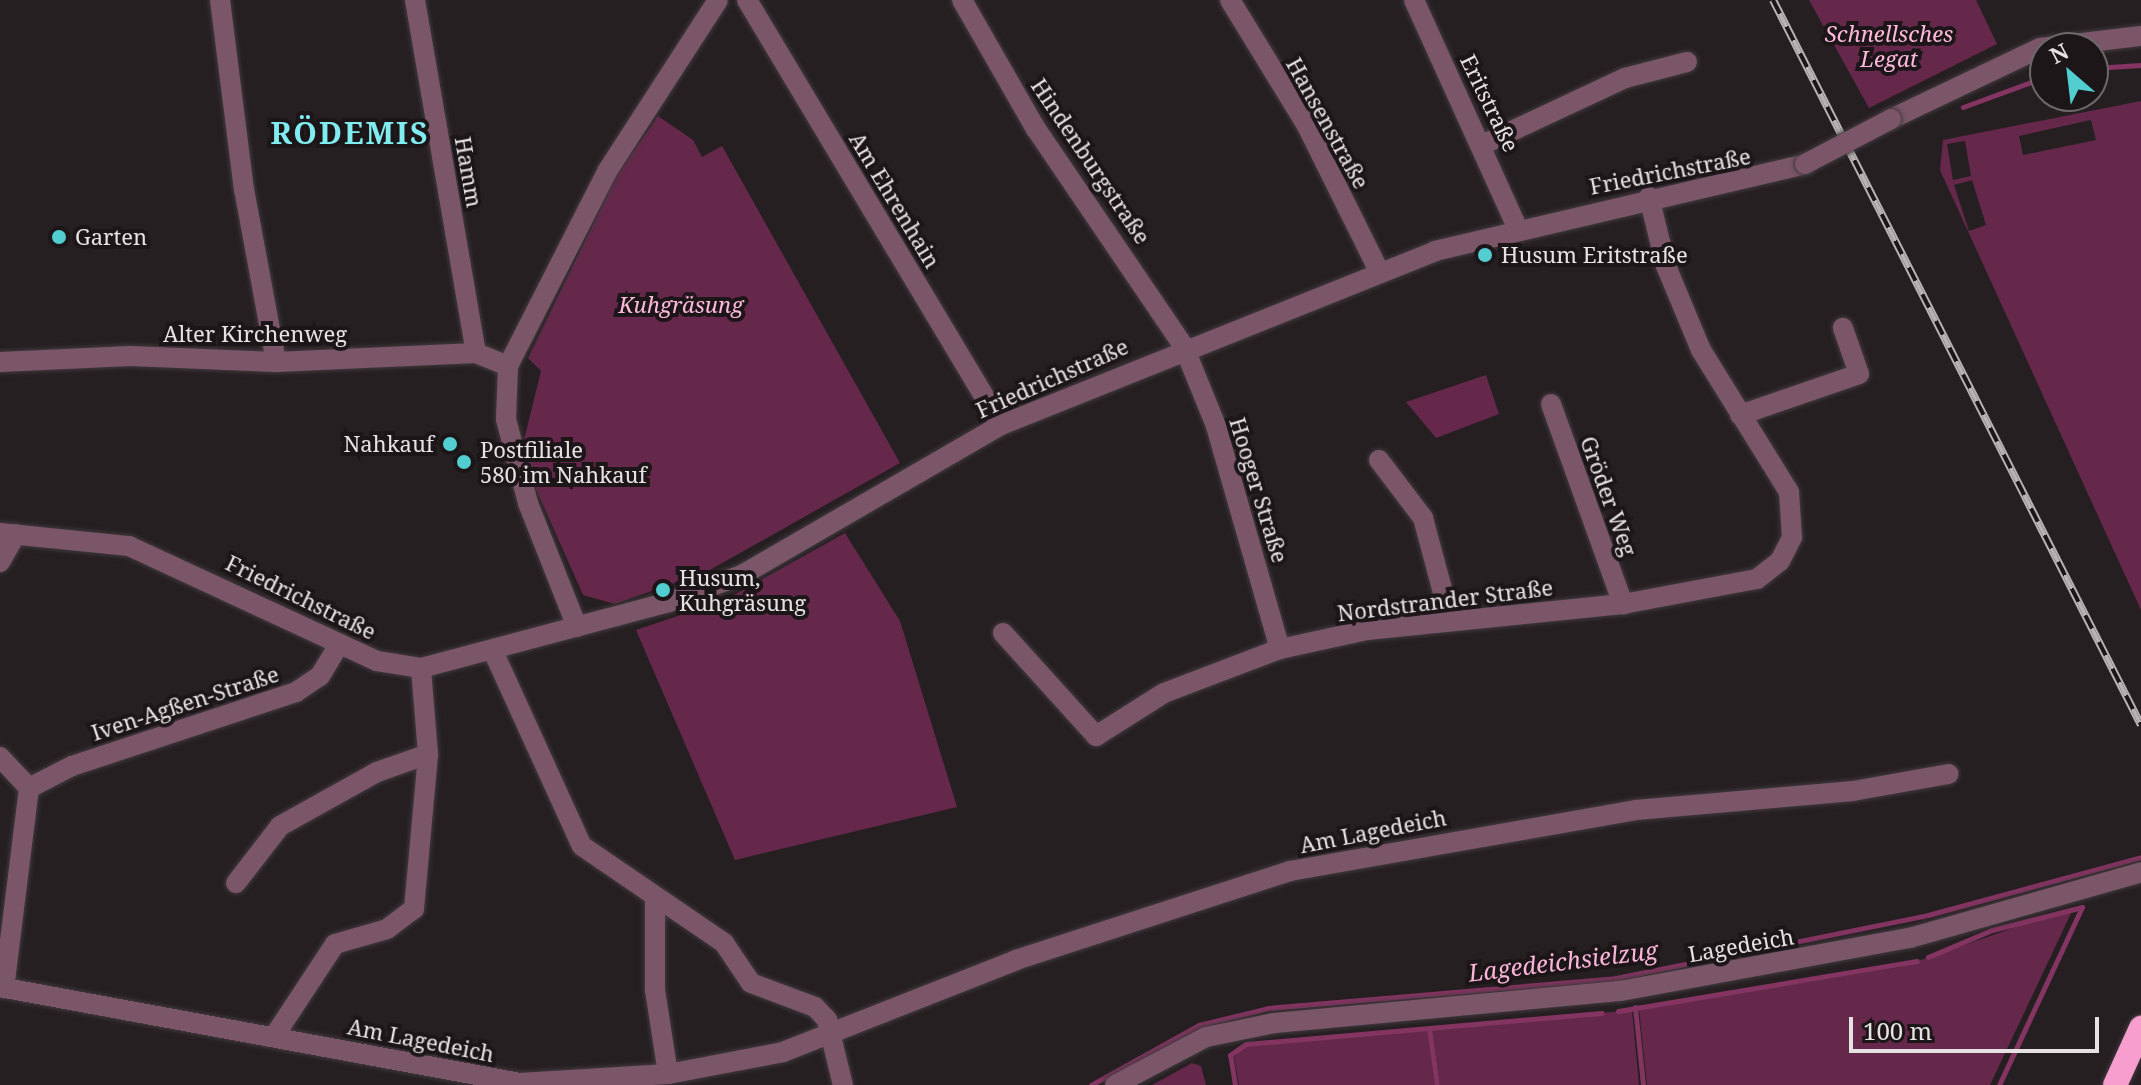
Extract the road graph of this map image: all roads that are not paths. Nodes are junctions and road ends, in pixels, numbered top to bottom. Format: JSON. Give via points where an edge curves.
{"nodes":[{"id":1,"x":220,"y":0,"type":"edge"},
{"id":2,"x":415,"y":0,"type":"edge"},
{"id":3,"x":718,"y":0,"type":"edge"},
{"id":4,"x":747,"y":0,"type":"edge"},
{"id":5,"x":962,"y":0,"type":"edge"},
{"id":6,"x":1230,"y":0,"type":"edge"},
{"id":7,"x":1414,"y":0,"type":"edge"},
{"id":8,"x":2141,"y":36,"type":"edge"},
{"id":9,"x":1687,"y":62,"type":"dead end"},
{"id":10,"x":1484,"y":144,"type":"junction"},
{"id":11,"x":1649,"y":197,"type":"junction"},
{"id":12,"x":1518,"y":229,"type":"junction"},
{"id":13,"x":1379,"y":271,"type":"junction"},
{"id":14,"x":1843,"y":328,"type":"dead end"},
{"id":15,"x":1184,"y":347,"type":"junction"},
{"id":16,"x":476,"y":353,"type":"junction"},
{"id":17,"x":0,"y":362,"type":"edge"},
{"id":18,"x":276,"y":362,"type":"junction"},
{"id":19,"x":508,"y":366,"type":"junction"},
{"id":20,"x":1551,"y":404,"type":"dead end"},
{"id":21,"x":1740,"y":415,"type":"junction"},
{"id":22,"x":1001,"y":425,"type":"junction"},
{"id":23,"x":1379,"y":460,"type":"dead end"},
{"id":24,"x":8,"y":534,"type":"edge"},
{"id":25,"x":0,"y":562,"type":"edge"},
{"id":26,"x":1623,"y":604,"type":"junction"},
{"id":27,"x":1450,"y":619,"type":"junction"},
{"id":28,"x":577,"y":627,"type":"junction"},
{"id":29,"x":1003,"y":633,"type":"dead end"},
{"id":30,"x":339,"y":644,"type":"junction"},
{"id":31,"x":1280,"y":649,"type":"junction"},
{"id":32,"x":493,"y":651,"type":"junction"},
{"id":33,"x":421,"y":668,"type":"junction"},
{"id":34,"x":428,"y":754,"type":"junction"},
{"id":35,"x":0,"y":757,"type":"edge"},
{"id":36,"x":1948,"y":774,"type":"dead end"},
{"id":37,"x":29,"y":788,"type":"junction"},
{"id":38,"x":2141,"y":872,"type":"edge"},
{"id":39,"x":236,"y":883,"type":"dead end"},
{"id":40,"x":655,"y":902,"type":"junction"},
{"id":41,"x":2,"y":988,"type":"edge"},
{"id":42,"x":2141,"y":1028,"type":"edge"},
{"id":43,"x":275,"y":1035,"type":"junction"},
{"id":44,"x":832,"y":1035,"type":"junction"},
{"id":45,"x":668,"y":1074,"type":"junction"},
{"id":46,"x":843,"y":1085,"type":"edge"},
{"id":47,"x":1115,"y":1085,"type":"edge"},
{"id":48,"x":2115,"y":1085,"type":"edge"}],
"edges":[{"from":1,"to":18,"type":"street"},
{"from":2,"to":16,"type":"street","name":"Hamm"},
{"from":3,"to":19,"type":"street","via":[[608,170]]},
{"from":4,"to":22,"type":"street","name":"Am Ehrenhain"},
{"from":5,"to":15,"type":"street","name":"Hindenburgstraße","via":[[1036,129]]},
{"from":6,"to":13,"type":"street","name":"Hansenstraße","via":[[1306,124]]},
{"from":7,"to":10,"type":"street","name":"Eritstraße"},
{"from":8,"to":11,"type":"street","name":"Friedrichstraße","bridge":true,"via":[[2040,48],[1805,164],[1731,186]]},
{"from":9,"to":10,"type":"street","via":[[1625,78]]},
{"from":10,"to":12,"type":"street","name":"Eritstraße"},
{"from":11,"to":12,"type":"street","name":"Friedrichstraße"},
{"from":11,"to":21,"type":"street","via":[[1682,309]]},
{"from":12,"to":13,"type":"street","name":"Friedrichstraße"},
{"from":13,"to":15,"type":"street","name":"Friedrichstraße"},
{"from":14,"to":21,"type":"street","via":[[1859,374]]},
{"from":15,"to":22,"type":"street","name":"Friedrichstraße"},
{"from":15,"to":31,"type":"street","name":"Hooger Straße","via":[[1216,426]]},
{"from":16,"to":18,"type":"street","name":"Alter Kirchenweg"},
{"from":16,"to":19,"type":"street","name":"Alter Kirchenweg"},
{"from":17,"to":18,"type":"street","name":"Alter Kirchenweg","via":[[130,356]]},
{"from":19,"to":28,"type":"street","via":[[506,419],[528,503]]},
{"from":20,"to":26,"type":"street","name":"Gröder Weg"},
{"from":21,"to":26,"type":"street","name":"Nordstrander Straße","via":[[1789,492],[1792,537],[1780,561],[1757,579]]},
{"from":22,"to":28,"type":"street","name":"Friedrichstraße","via":[[742,575]]},
{"from":23,"to":27,"type":"street","via":[[1423,518]]},
{"from":24,"to":25,"type":"street"},
{"from":24,"to":30,"type":"street","name":"Friedrichstraße","via":[[129,546]]},
{"from":26,"to":27,"type":"street","name":"Nordstrander Straße"},
{"from":27,"to":31,"type":"street","name":"Nordstrander Straße"},
{"from":28,"to":32,"type":"street","name":"Friedrichstraße"},
{"from":29,"to":31,"type":"street","name":"Nordstrander Straße","via":[[1096,736],[1164,693]]},
{"from":30,"to":33,"type":"street","name":"Friedrichstraße"},
{"from":30,"to":37,"type":"street","name":"Iven-Agßen-Straße","via":[[320,676],[296,692],[72,766]]},
{"from":32,"to":33,"type":"street","name":"Friedrichstraße"},
{"from":32,"to":40,"type":"street","via":[[582,846]]},
{"from":33,"to":34,"type":"street"},
{"from":34,"to":39,"type":"street","via":[[377,772],[280,826]]},
{"from":34,"to":43,"type":"street","via":[[414,909],[387,929],[335,944]]},
{"from":35,"to":37,"type":"street"},
{"from":36,"to":44,"type":"street","name":"Am Lagedeich","via":[[1853,791],[1636,810],[1290,871],[1016,960]]},
{"from":37,"to":41,"type":"street"},
{"from":38,"to":47,"type":"street","name":"Lagedeich","via":[[1910,938],[1620,991],[1274,1023],[1206,1037]]},
{"from":40,"to":44,"type":"street","via":[[724,943],[751,983],[815,1007]]},
{"from":40,"to":45,"type":"street","via":[[655,990]]},
{"from":41,"to":43,"type":"street","name":"Am Lagedeich"},
{"from":42,"to":48,"type":"highway"},
{"from":43,"to":45,"type":"street","name":"Am Lagedeich","via":[[520,1083]]},
{"from":44,"to":45,"type":"street","name":"Am Lagedeich"},
{"from":44,"to":46,"type":"street"}]}
